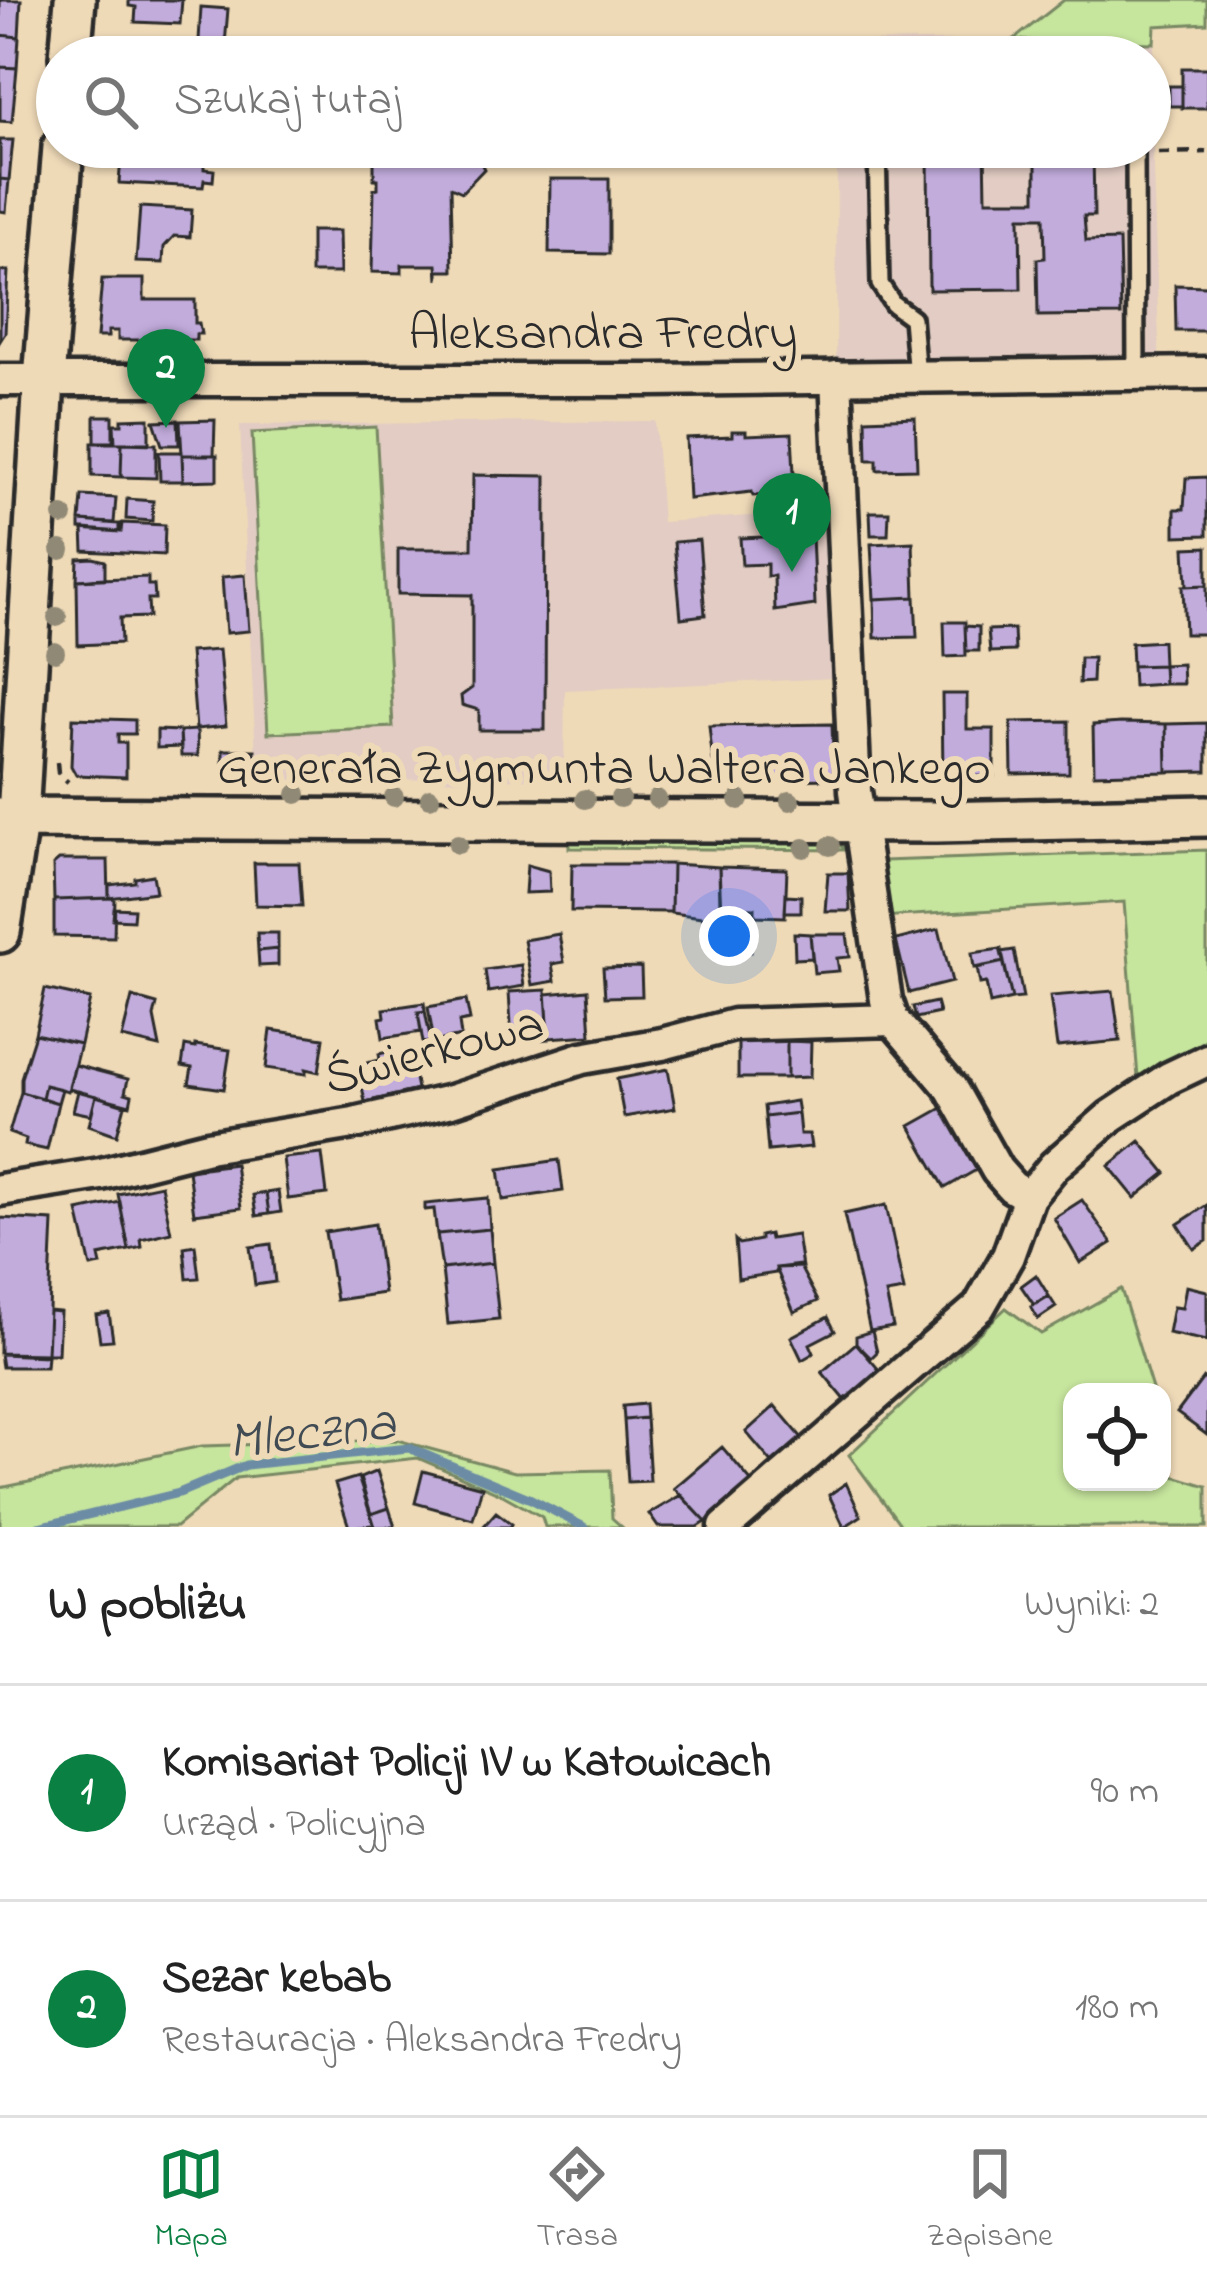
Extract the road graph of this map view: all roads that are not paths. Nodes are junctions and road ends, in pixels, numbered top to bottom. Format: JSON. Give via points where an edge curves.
{"nodes":[{"id":1,"x":75,"y":0,"type":"edge"},
{"id":2,"x":72,"y":36,"type":"edge"},
{"id":3,"x":61,"y":168,"type":"edge"},
{"id":4,"x":878,"y":168,"type":"edge"},
{"id":5,"x":1135,"y":168,"type":"edge"},
{"id":6,"x":1207,"y":373,"type":"edge"},
{"id":7,"x":1136,"y":374,"type":"junction"},
{"id":8,"x":836,"y":377,"type":"junction"},
{"id":9,"x":917,"y":377,"type":"junction"},
{"id":10,"x":0,"y":380,"type":"edge"},
{"id":11,"x":44,"y":380,"type":"junction"},
{"id":12,"x":1207,"y":816,"type":"edge"},
{"id":13,"x":9,"y":818,"type":"edge"},
{"id":14,"x":860,"y":822,"type":"junction"},
{"id":15,"x":0,"y":932,"type":"edge"},
{"id":16,"x":893,"y":1020,"type":"junction"},
{"id":17,"x":1207,"y":1060,"type":"edge"},
{"id":18,"x":0,"y":1190,"type":"edge"},
{"id":19,"x":1029,"y":1197,"type":"junction"},
{"id":20,"x":725,"y":1527,"type":"edge"}],
"edges":[{"from":1,"to":2,"type":"street"},
{"from":3,"to":11,"type":"street"},
{"from":4,"to":9,"type":"lane","via":[[880,284],[912,318]]},
{"from":5,"to":7,"type":"lane"},
{"from":6,"to":7,"type":"street","name":"Aleksandra Fredry"},
{"from":7,"to":9,"type":"street","name":"Aleksandra Fredry"},
{"from":8,"to":9,"type":"street","name":"Aleksandra Fredry"},
{"from":8,"to":11,"type":"street","name":"Aleksandra Fredry"},
{"from":8,"to":14,"type":"street"},
{"from":10,"to":11,"type":"street","name":"Aleksandra Fredry"},
{"from":11,"to":13,"type":"street"},
{"from":12,"to":14,"type":"street","name":"Generała Zygmunta Waltera Jankego"},
{"from":13,"to":14,"type":"street","name":"Generała Zygmunta Waltera Jankego"},
{"from":13,"to":15,"type":"street"},
{"from":14,"to":16,"type":"street"},
{"from":16,"to":18,"type":"street","name":"Świerkowa","via":[[734,1025],[582,1058],[432,1106]]},
{"from":16,"to":19,"type":"street","via":[[951,1088],[997,1170]]},
{"from":17,"to":19,"type":"street","via":[[1111,1116]]},
{"from":19,"to":20,"type":"street","via":[[979,1307]]}]}
